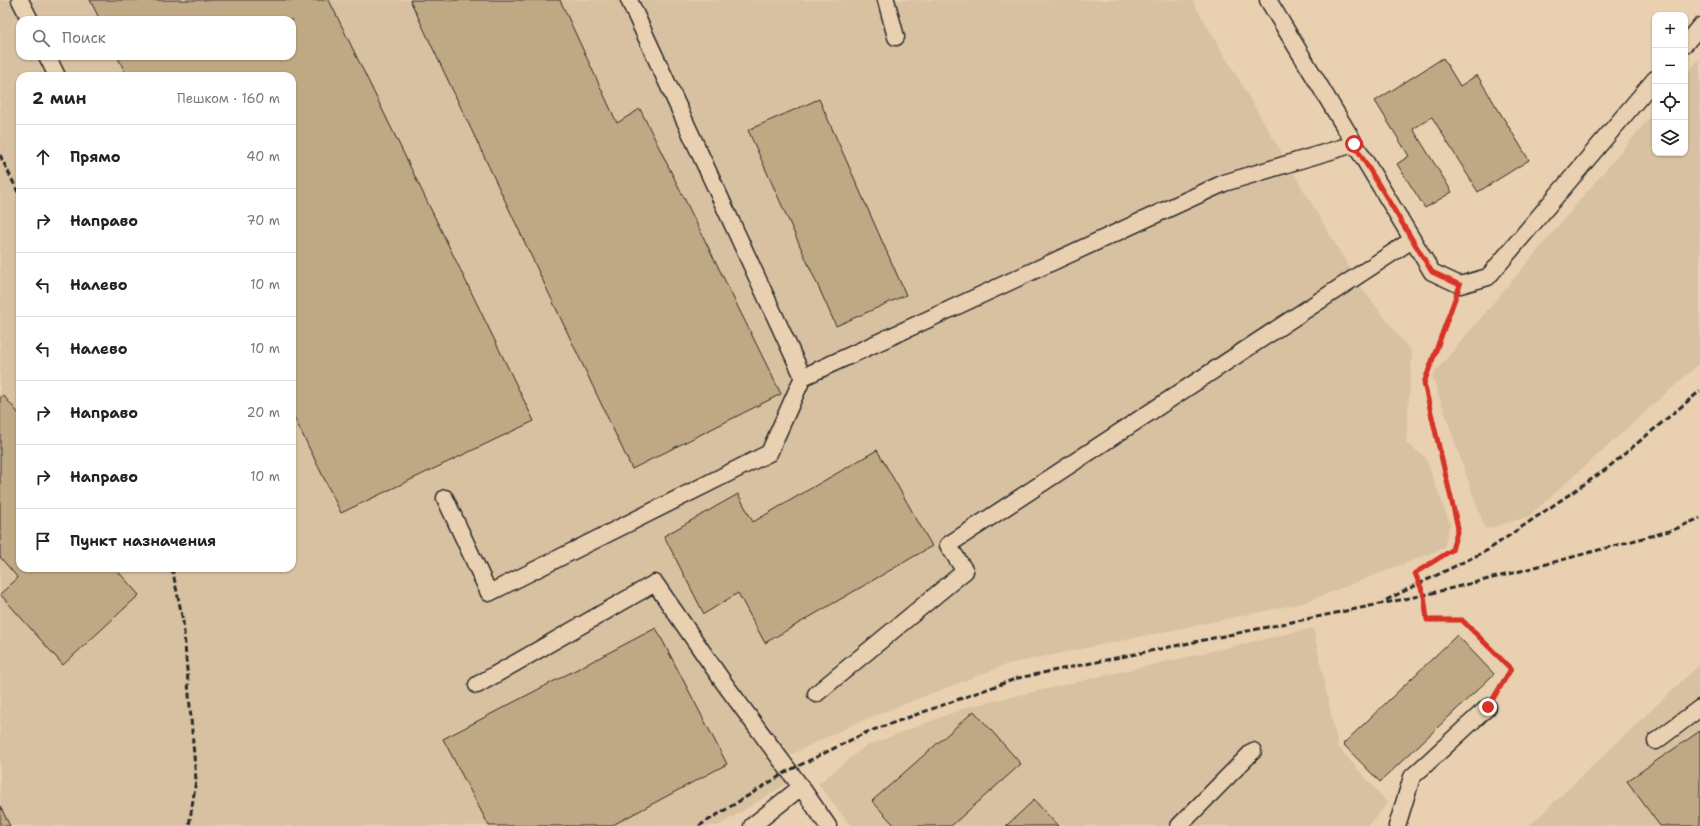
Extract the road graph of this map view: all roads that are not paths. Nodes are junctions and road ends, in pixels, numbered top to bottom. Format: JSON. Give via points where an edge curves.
{"nodes":[{"id":1,"x":20,"y":0,"type":"edge"},
{"id":2,"x":629,"y":0,"type":"edge"},
{"id":3,"x":886,"y":0,"type":"edge"},
{"id":4,"x":1268,"y":0,"type":"edge"},
{"id":5,"x":28,"y":16,"type":"edge"},
{"id":6,"x":1700,"y":26,"type":"edge"},
{"id":7,"x":896,"y":37,"type":"dead end"},
{"id":8,"x":1688,"y":40,"type":"edge"},
{"id":9,"x":49,"y":60,"type":"edge"},
{"id":10,"x":54,"y":72,"type":"edge"},
{"id":11,"x":1652,"y":83,"type":"edge"},
{"id":12,"x":1354,"y":144,"type":"junction"},
{"id":13,"x":1412,"y":240,"type":"junction"},
{"id":14,"x":803,"y":378,"type":"junction"},
{"id":15,"x":445,"y":498,"type":"dead end"},
{"id":16,"x":477,"y":685,"type":"dead end"},
{"id":17,"x":816,"y":694,"type":"dead end"},
{"id":18,"x":1488,"y":707,"type":"road end"},
{"id":19,"x":1700,"y":708,"type":"edge"},
{"id":20,"x":1656,"y":741,"type":"dead end"},
{"id":21,"x":1253,"y":751,"type":"dead end"},
{"id":22,"x":801,"y":787,"type":"junction"},
{"id":23,"x":752,"y":826,"type":"edge"},
{"id":24,"x":828,"y":826,"type":"edge"},
{"id":25,"x":1179,"y":826,"type":"edge"},
{"id":26,"x":1397,"y":826,"type":"edge"}],
"edges":[{"from":1,"to":5,"type":"lane"},
{"from":2,"to":14,"type":"lane"},
{"from":3,"to":7,"type":"lane"},
{"from":4,"to":12,"type":"lane"},
{"from":6,"to":8,"type":"lane"},
{"from":9,"to":10,"type":"lane"},
{"from":11,"to":13,"type":"lane","via":[[1488,277],[1460,285],[1432,272]]},
{"from":12,"to":13,"type":"lane"},
{"from":12,"to":14,"type":"lane","via":[[1224,183]]},
{"from":13,"to":17,"type":"lane","via":[[948,545],[965,571]]},
{"from":14,"to":15,"type":"lane","via":[[769,453],[489,593]]},
{"from":16,"to":22,"type":"lane","via":[[655,582],[724,684]]},
{"from":18,"to":26,"type":"lane","via":[[1412,777]]},
{"from":19,"to":20,"type":"lane"},
{"from":21,"to":25,"type":"lane"},
{"from":22,"to":23,"type":"lane"},
{"from":22,"to":24,"type":"lane"}]}
